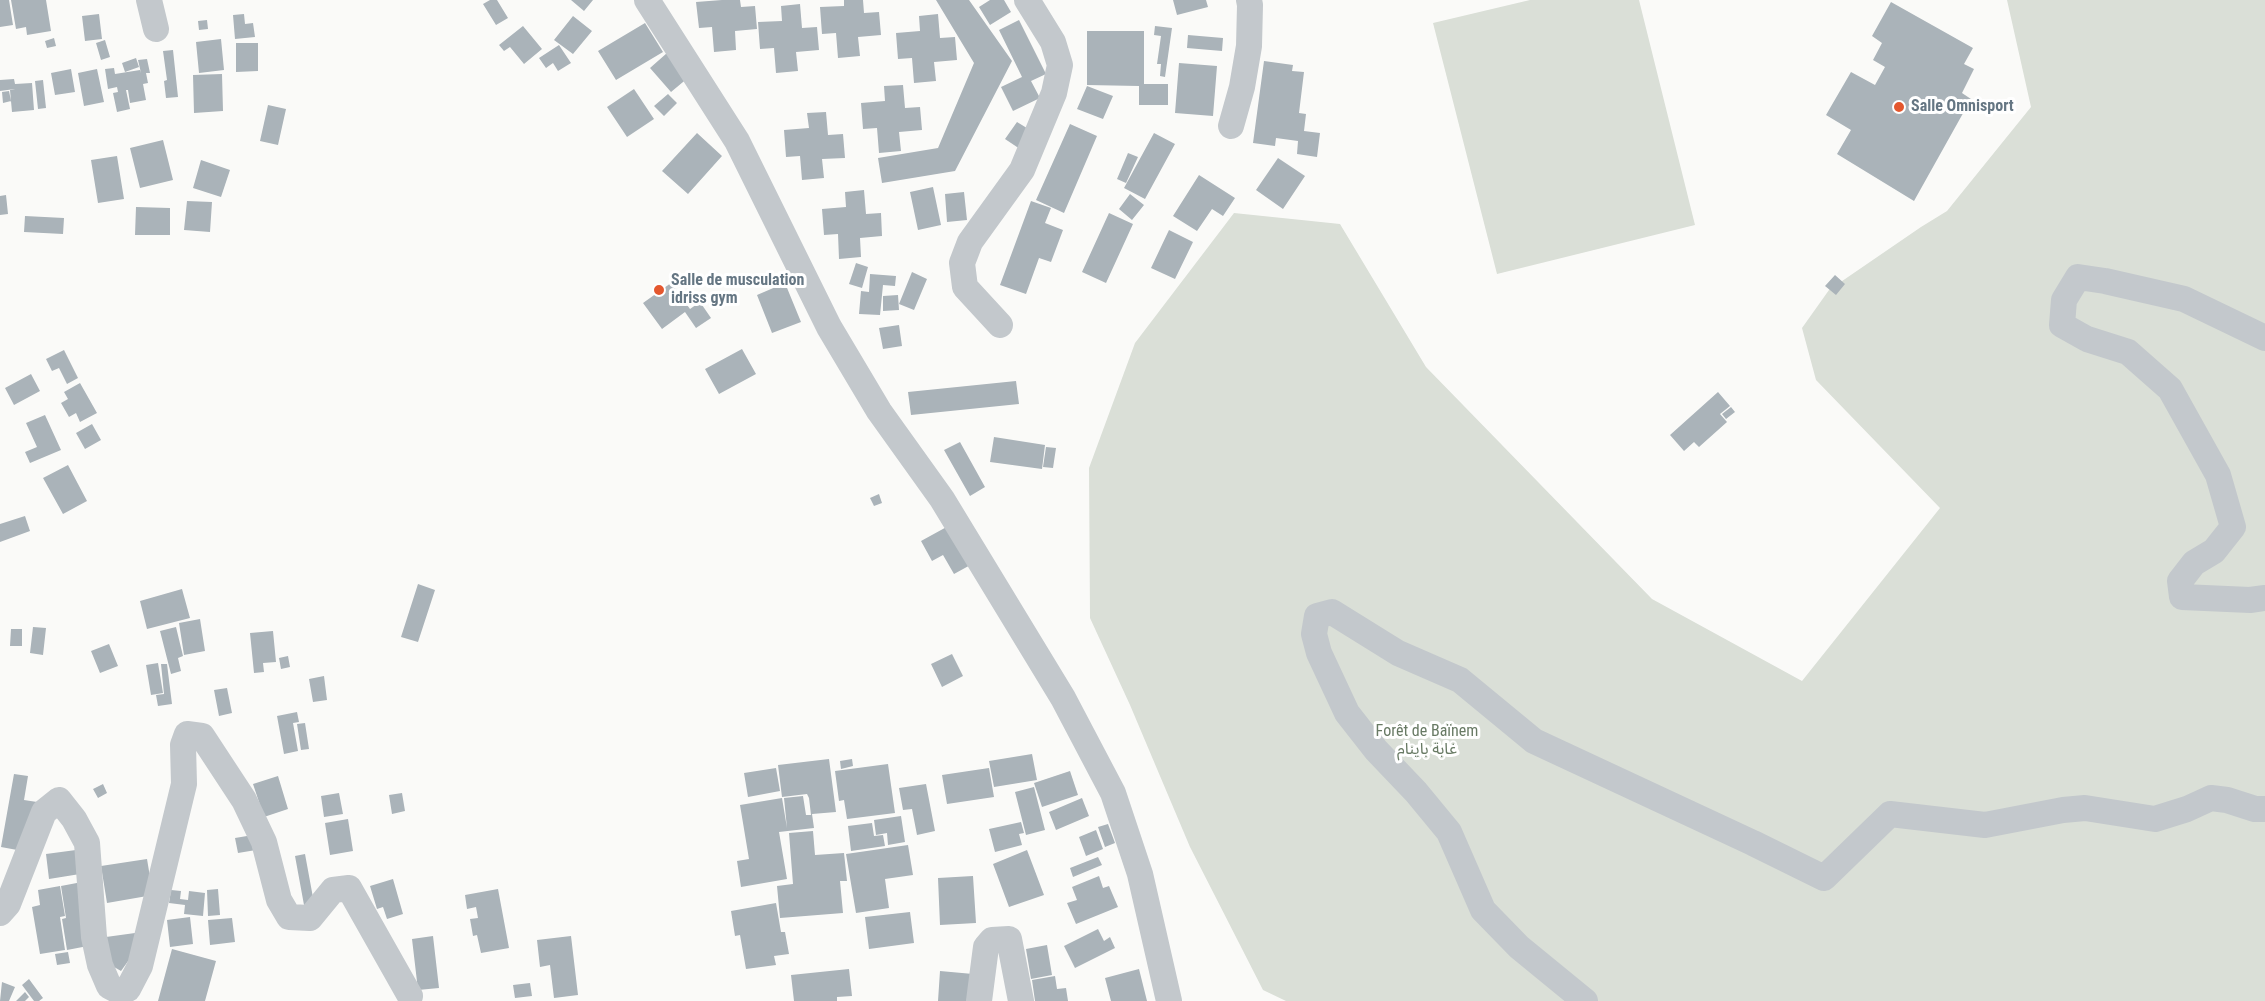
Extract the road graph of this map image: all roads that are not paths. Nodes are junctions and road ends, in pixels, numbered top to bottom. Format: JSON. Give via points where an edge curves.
{"nodes":[{"id":1,"x":149,"y":0,"type":"edge"},
{"id":2,"x":647,"y":0,"type":"edge"},
{"id":3,"x":1028,"y":0,"type":"edge"},
{"id":4,"x":1249,"y":0,"type":"edge"},
{"id":5,"x":156,"y":29,"type":"dead end"},
{"id":6,"x":1231,"y":126,"type":"dead end"},
{"id":7,"x":1000,"y":325,"type":"dead end"},
{"id":8,"x":2265,"y":338,"type":"edge"},
{"id":9,"x":2265,"y":598,"type":"edge"},
{"id":10,"x":2265,"y":809,"type":"edge"},
{"id":11,"x":0,"y":913,"type":"edge"},
{"id":12,"x":410,"y":996,"type":"dead end"},
{"id":13,"x":979,"y":1001,"type":"edge"},
{"id":14,"x":1021,"y":1001,"type":"edge"},
{"id":15,"x":1169,"y":1001,"type":"edge"},
{"id":16,"x":1585,"y":1001,"type":"edge"}],
"edges":[{"from":1,"to":5,"type":"street"},
{"from":2,"to":15,"type":"street","via":[[737,141],[829,327],[879,411],[942,499],[1069,708],[1113,793],[1140,874]]},
{"from":3,"to":7,"type":"street","via":[[1053,42],[1060,65],[1054,93],[1022,170],[970,242],[962,263],[965,287]]},
{"from":4,"to":6,"type":"street","via":[[1249,46]]},
{"from":8,"to":9,"type":"street","via":[[2184,299],[2105,281],[2078,277],[2064,300],[2062,325],[2087,339],[2128,352],[2170,389],[2218,475],[2233,527],[2180,581],[2182,597]]},
{"from":10,"to":16,"type":"street","via":[[2211,798],[2155,819],[2085,808],[1985,825],[1890,814],[1824,878],[1534,741],[1460,680],[1398,653],[1332,612],[1317,616],[1314,634],[1319,653],[1347,713],[1449,832],[1483,910],[1519,947]]},
{"from":11,"to":12,"type":"street","via":[[8,904],[44,812],[59,800],[87,843],[93,937],[100,965],[110,987],[120,992],[128,989],[140,966],[184,784],[186,734],[201,736],[244,800],[264,842],[279,900],[289,917],[310,918],[333,890],[349,888]]},
{"from":13,"to":14,"type":"street","via":[[986,947],[992,940],[1009,939]]}]}
